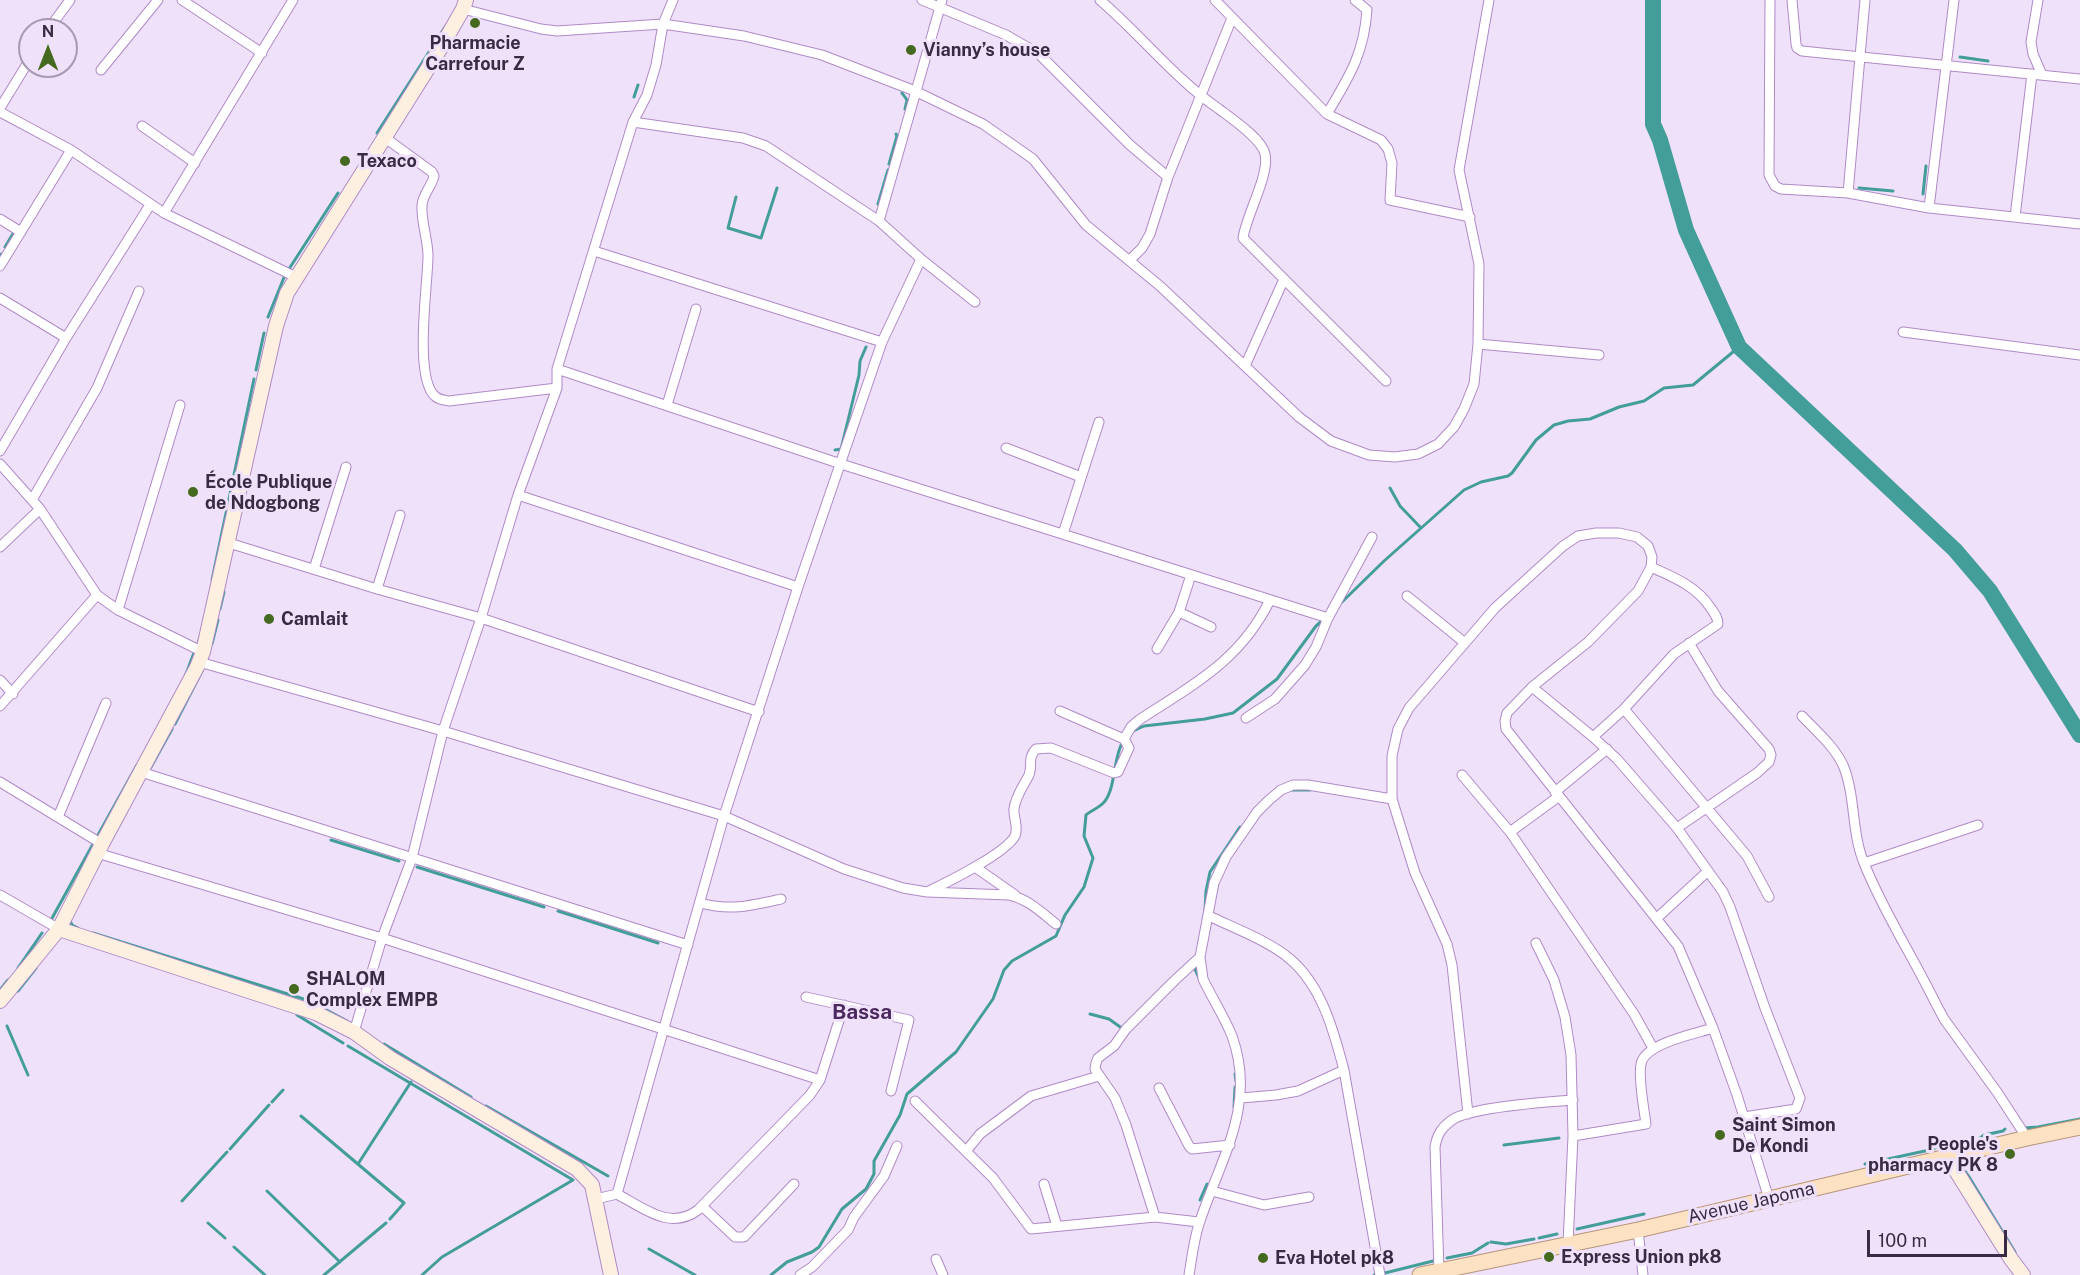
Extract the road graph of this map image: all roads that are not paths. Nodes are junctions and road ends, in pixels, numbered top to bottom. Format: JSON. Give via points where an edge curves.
{"nodes":[{"id":1,"x":70,"y":0,"type":"edge"},
{"id":2,"x":158,"y":0,"type":"edge"},
{"id":3,"x":182,"y":0,"type":"edge"},
{"id":4,"x":293,"y":0,"type":"edge"},
{"id":5,"x":673,"y":0,"type":"edge"},
{"id":6,"x":922,"y":0,"type":"edge"},
{"id":7,"x":1100,"y":0,"type":"edge"},
{"id":8,"x":1355,"y":0,"type":"edge"},
{"id":9,"x":1372,"y":0,"type":"edge"},
{"id":10,"x":1489,"y":0,"type":"edge"},
{"id":11,"x":1770,"y":0,"type":"edge"},
{"id":12,"x":1791,"y":0,"type":"edge"},
{"id":13,"x":1865,"y":0,"type":"edge"},
{"id":14,"x":1954,"y":0,"type":"edge"},
{"id":15,"x":2038,"y":0,"type":"edge"},
{"id":16,"x":1222,"y":2,"type":"edge"},
{"id":17,"x":941,"y":4,"type":"edge"},
{"id":18,"x":464,"y":5,"type":"edge"},
{"id":19,"x":1367,"y":10,"type":"junction"},
{"id":20,"x":57,"y":18,"type":"edge"},
{"id":21,"x":1232,"y":18,"type":"junction"},
{"id":22,"x":663,"y":24,"type":"junction"},
{"id":23,"x":262,"y":52,"type":"junction"},
{"id":24,"x":1861,"y":56,"type":"junction"},
{"id":25,"x":1946,"y":65,"type":"junction"},
{"id":26,"x":101,"y":70,"type":"dead end"},
{"id":27,"x":2031,"y":74,"type":"junction"},
{"id":28,"x":2042,"y":75,"type":"junction"},
{"id":29,"x":19,"y":78,"type":"edge"},
{"id":30,"x":2080,"y":79,"type":"edge"},
{"id":31,"x":915,"y":91,"type":"junction"},
{"id":32,"x":1202,"y":97,"type":"junction"},
{"id":33,"x":0,"y":110,"type":"edge"},
{"id":34,"x":1328,"y":114,"type":"junction"},
{"id":35,"x":633,"y":122,"type":"junction"},
{"id":36,"x":142,"y":126,"type":"dead end"},
{"id":37,"x":384,"y":137,"type":"junction"},
{"id":38,"x":71,"y":150,"type":"junction"},
{"id":39,"x":195,"y":162,"type":"junction"},
{"id":40,"x":1168,"y":177,"type":"junction"},
{"id":41,"x":1848,"y":194,"type":"junction"},
{"id":42,"x":150,"y":205,"type":"junction"},
{"id":43,"x":1929,"y":208,"type":"junction"},
{"id":44,"x":164,"y":213,"type":"junction"},
{"id":45,"x":1470,"y":217,"type":"junction"},
{"id":46,"x":2015,"y":217,"type":"junction"},
{"id":47,"x":0,"y":219,"type":"edge"},
{"id":48,"x":879,"y":221,"type":"junction"},
{"id":49,"x":2080,"y":224,"type":"edge"},
{"id":50,"x":21,"y":232,"type":"junction"},
{"id":51,"x":594,"y":251,"type":"junction"},
{"id":52,"x":921,"y":259,"type":"junction"},
{"id":53,"x":1130,"y":261,"type":"junction"},
{"id":54,"x":0,"y":266,"type":"edge"},
{"id":55,"x":296,"y":277,"type":"junction"},
{"id":56,"x":1284,"y":279,"type":"junction"},
{"id":57,"x":139,"y":291,"type":"dead end"},
{"id":58,"x":0,"y":298,"type":"edge"},
{"id":59,"x":975,"y":302,"type":"dead end"},
{"id":60,"x":696,"y":309,"type":"dead end"},
{"id":61,"x":1903,"y":332,"type":"dead end"},
{"id":62,"x":66,"y":338,"type":"junction"},
{"id":63,"x":882,"y":342,"type":"junction"},
{"id":64,"x":1478,"y":344,"type":"junction"},
{"id":65,"x":1599,"y":355,"type":"dead end"},
{"id":66,"x":2080,"y":355,"type":"edge"},
{"id":67,"x":1245,"y":366,"type":"junction"},
{"id":68,"x":557,"y":369,"type":"junction"},
{"id":69,"x":1386,"y":381,"type":"dead end"},
{"id":70,"x":557,"y":388,"type":"junction"},
{"id":71,"x":180,"y":405,"type":"dead end"},
{"id":72,"x":667,"y":405,"type":"junction"},
{"id":73,"x":1099,"y":422,"type":"dead end"},
{"id":74,"x":1006,"y":448,"type":"dead end"},
{"id":75,"x":0,"y":451,"type":"edge"},
{"id":76,"x":0,"y":464,"type":"edge"},
{"id":77,"x":841,"y":464,"type":"junction"},
{"id":78,"x":346,"y":467,"type":"dead end"},
{"id":79,"x":1081,"y":477,"type":"junction"},
{"id":80,"x":518,"y":495,"type":"junction"},
{"id":81,"x":32,"y":500,"type":"junction"},
{"id":82,"x":40,"y":509,"type":"junction"},
{"id":83,"x":400,"y":514,"type":"dead end"},
{"id":84,"x":1063,"y":534,"type":"junction"},
{"id":85,"x":1372,"y":537,"type":"dead end"},
{"id":86,"x":229,"y":543,"type":"junction"},
{"id":87,"x":0,"y":547,"type":"edge"},
{"id":88,"x":1651,"y":567,"type":"junction"},
{"id":89,"x":314,"y":570,"type":"junction"},
{"id":90,"x":1191,"y":575,"type":"junction"},
{"id":91,"x":798,"y":587,"type":"junction"},
{"id":92,"x":377,"y":589,"type":"junction"},
{"id":93,"x":97,"y":595,"type":"junction"},
{"id":94,"x":1407,"y":596,"type":"dead end"},
{"id":95,"x":1270,"y":600,"type":"junction"},
{"id":96,"x":118,"y":610,"type":"junction"},
{"id":97,"x":1179,"y":612,"type":"junction"},
{"id":98,"x":481,"y":618,"type":"junction"},
{"id":99,"x":1328,"y":618,"type":"junction"},
{"id":100,"x":1211,"y":627,"type":"dead end"},
{"id":101,"x":1689,"y":643,"type":"junction"},
{"id":102,"x":1465,"y":644,"type":"junction"},
{"id":103,"x":1157,"y":649,"type":"dead end"},
{"id":104,"x":201,"y":657,"type":"junction"},
{"id":105,"x":0,"y":680,"type":"edge"},
{"id":106,"x":1532,"y":687,"type":"junction"},
{"id":107,"x":13,"y":693,"type":"junction"},
{"id":108,"x":106,"y":703,"type":"dead end"},
{"id":109,"x":0,"y":706,"type":"edge"},
{"id":110,"x":1624,"y":709,"type":"junction"},
{"id":111,"x":1060,"y":711,"type":"dead end"},
{"id":112,"x":759,"y":712,"type":"junction"},
{"id":113,"x":1802,"y":716,"type":"dead end"},
{"id":114,"x":1246,"y":718,"type":"dead end"},
{"id":115,"x":443,"y":731,"type":"junction"},
{"id":116,"x":1593,"y":737,"type":"junction"},
{"id":117,"x":1124,"y":739,"type":"junction"},
{"id":118,"x":1606,"y":749,"type":"junction"},
{"id":119,"x":141,"y":772,"type":"junction"},
{"id":120,"x":1462,"y":775,"type":"dead end"},
{"id":121,"x":0,"y":782,"type":"edge"},
{"id":122,"x":1556,"y":794,"type":"junction"},
{"id":123,"x":1392,"y":799,"type":"junction"},
{"id":124,"x":1708,"y":808,"type":"junction"},
{"id":125,"x":724,"y":816,"type":"junction"},
{"id":126,"x":58,"y":817,"type":"junction"},
{"id":127,"x":1977,"y":825,"type":"dead end"},
{"id":128,"x":1677,"y":828,"type":"junction"},
{"id":129,"x":1510,"y":832,"type":"junction"},
{"id":130,"x":99,"y":848,"type":"junction"},
{"id":131,"x":412,"y":858,"type":"junction"},
{"id":132,"x":1864,"y":863,"type":"junction"},
{"id":133,"x":975,"y":867,"type":"junction"},
{"id":134,"x":1708,"y":871,"type":"junction"},
{"id":135,"x":927,"y":892,"type":"junction"},
{"id":136,"x":0,"y":895,"type":"edge"},
{"id":137,"x":1769,"y":897,"type":"dead end"},
{"id":138,"x":781,"y":899,"type":"dead end"},
{"id":139,"x":1028,"y":902,"type":"junction"},
{"id":140,"x":700,"y":903,"type":"junction"},
{"id":141,"x":1209,"y":916,"type":"junction"},
{"id":142,"x":1657,"y":918,"type":"junction"},
{"id":143,"x":1056,"y":924,"type":"dead end"},
{"id":144,"x":59,"y":929,"type":"junction"},
{"id":145,"x":382,"y":938,"type":"junction"},
{"id":146,"x":1536,"y":943,"type":"dead end"},
{"id":147,"x":687,"y":945,"type":"junction"},
{"id":148,"x":1200,"y":957,"type":"junction"},
{"id":149,"x":806,"y":997,"type":"dead end"},
{"id":150,"x":0,"y":1001,"type":"edge"},
{"id":151,"x":844,"y":1005,"type":"junction"},
{"id":152,"x":1713,"y":1028,"type":"junction"},
{"id":153,"x":664,"y":1030,"type":"junction"},
{"id":154,"x":354,"y":1032,"type":"junction"},
{"id":155,"x":1653,"y":1048,"type":"junction"},
{"id":156,"x":1344,"y":1070,"type":"junction"},
{"id":157,"x":1100,"y":1076,"type":"junction"},
{"id":158,"x":820,"y":1080,"type":"junction"},
{"id":159,"x":1159,"y":1088,"type":"dead end"},
{"id":160,"x":891,"y":1091,"type":"dead end"},
{"id":161,"x":1241,"y":1098,"type":"junction"},
{"id":162,"x":1572,"y":1100,"type":"junction"},
{"id":163,"x":915,"y":1101,"type":"dead end"},
{"id":164,"x":1468,"y":1114,"type":"junction"},
{"id":165,"x":1744,"y":1117,"type":"junction"},
{"id":166,"x":2080,"y":1127,"type":"edge"},
{"id":167,"x":1573,"y":1136,"type":"junction"},
{"id":168,"x":2027,"y":1138,"type":"junction"},
{"id":169,"x":1230,"y":1145,"type":"junction"},
{"id":170,"x":897,"y":1146,"type":"dead end"},
{"id":171,"x":967,"y":1150,"type":"junction"},
{"id":172,"x":1948,"y":1158,"type":"junction"},
{"id":173,"x":794,"y":1184,"type":"dead end"},
{"id":174,"x":1044,"y":1184,"type":"dead end"},
{"id":175,"x":1212,"y":1191,"type":"junction"},
{"id":176,"x":617,"y":1194,"type":"junction"},
{"id":177,"x":1309,"y":1197,"type":"dead end"},
{"id":178,"x":596,"y":1199,"type":"junction"},
{"id":179,"x":1769,"y":1199,"type":"junction"},
{"id":180,"x":702,"y":1206,"type":"junction"},
{"id":181,"x":1155,"y":1217,"type":"junction"},
{"id":182,"x":1199,"y":1222,"type":"junction"},
{"id":183,"x":1057,"y":1226,"type":"junction"},
{"id":184,"x":1638,"y":1230,"type":"junction"},
{"id":185,"x":1568,"y":1244,"type":"junction"},
{"id":186,"x":936,"y":1259,"type":"dead end"},
{"id":187,"x":1450,"y":1271,"type":"edge"},
{"id":188,"x":611,"y":1275,"type":"edge"},
{"id":189,"x":800,"y":1275,"type":"edge"},
{"id":190,"x":943,"y":1275,"type":"edge"},
{"id":191,"x":1189,"y":1275,"type":"edge"},
{"id":192,"x":1380,"y":1275,"type":"edge"},
{"id":193,"x":1420,"y":1275,"type":"edge"},
{"id":194,"x":1643,"y":1275,"type":"edge"},
{"id":195,"x":2023,"y":1275,"type":"edge"}],
"edges":[{"from":1,"to":20,"type":"street"},
{"from":2,"to":26,"type":"street"},
{"from":3,"to":23,"type":"street"},
{"from":4,"to":23,"type":"street"},
{"from":5,"to":22,"type":"street"},
{"from":6,"to":17,"type":"street"},
{"from":7,"to":32,"type":"street"},
{"from":8,"to":19,"type":"street"},
{"from":9,"to":19,"type":"street"},
{"from":10,"to":45,"type":"street","via":[[1459,170]]},
{"from":11,"to":41,"type":"street","via":[[1769,175],[1781,189]]},
{"from":12,"to":24,"type":"street","via":[[1797,48]]},
{"from":13,"to":24,"type":"street"},
{"from":14,"to":25,"type":"street"},
{"from":15,"to":28,"type":"street","via":[[2031,42]]},
{"from":16,"to":21,"type":"street"},
{"from":17,"to":31,"type":"street"},
{"from":17,"to":40,"type":"street","via":[[1039,54]]},
{"from":18,"to":22,"type":"street","via":[[557,31]]},
{"from":18,"to":37,"type":"main road"},
{"from":19,"to":34,"type":"street","via":[[1365,33],[1354,67]]},
{"from":21,"to":32,"type":"street"},
{"from":21,"to":34,"type":"street"},
{"from":22,"to":31,"type":"street","via":[[744,36],[822,56]]},
{"from":22,"to":35,"type":"street","via":[[647,95]]},
{"from":23,"to":39,"type":"street"},
{"from":24,"to":25,"type":"street"},
{"from":24,"to":41,"type":"street"},
{"from":25,"to":27,"type":"street"},
{"from":25,"to":43,"type":"street"},
{"from":27,"to":28,"type":"street"},
{"from":27,"to":46,"type":"street"},
{"from":28,"to":30,"type":"street"},
{"from":29,"to":33,"type":"street"},
{"from":31,"to":48,"type":"street"},
{"from":31,"to":53,"type":"street","via":[[983,124],[1024,151],[1086,225]]},
{"from":32,"to":40,"type":"street"},
{"from":32,"to":56,"type":"street","via":[[1238,123],[1263,148],[1264,170],[1243,238]]},
{"from":33,"to":38,"type":"street"},
{"from":34,"to":45,"type":"street","via":[[1381,140],[1388,149],[1393,174],[1390,200]]},
{"from":35,"to":48,"type":"street","via":[[753,140]]},
{"from":35,"to":51,"type":"street"},
{"from":36,"to":39,"type":"street"},
{"from":37,"to":55,"type":"main road"},
{"from":37,"to":70,"type":"street","via":[[434,176],[422,204],[428,252],[424,353],[432,393],[449,401]]},
{"from":38,"to":42,"type":"street"},
{"from":38,"to":50,"type":"street"},
{"from":39,"to":44,"type":"street"},
{"from":40,"to":53,"type":"street","via":[[1150,234]]},
{"from":41,"to":43,"type":"street"},
{"from":42,"to":44,"type":"street"},
{"from":42,"to":62,"type":"street"},
{"from":43,"to":46,"type":"street"},
{"from":44,"to":55,"type":"street"},
{"from":45,"to":64,"type":"street","via":[[1479,264]]},
{"from":46,"to":49,"type":"street"},
{"from":47,"to":50,"type":"street"},
{"from":48,"to":52,"type":"street"},
{"from":50,"to":54,"type":"street"},
{"from":51,"to":63,"type":"street"},
{"from":51,"to":68,"type":"street"},
{"from":52,"to":59,"type":"street"},
{"from":52,"to":63,"type":"street"},
{"from":53,"to":67,"type":"street"},
{"from":55,"to":86,"type":"main road","via":[[276,326]]},
{"from":56,"to":67,"type":"street"},
{"from":56,"to":69,"type":"street"},
{"from":57,"to":81,"type":"street","via":[[97,388]]},
{"from":58,"to":62,"type":"street"},
{"from":60,"to":72,"type":"street"},
{"from":61,"to":66,"type":"street"},
{"from":62,"to":75,"type":"street"},
{"from":63,"to":77,"type":"street"},
{"from":64,"to":65,"type":"street"},
{"from":64,"to":67,"type":"street","via":[[1474,384],[1454,427],[1438,444],[1418,454],[1395,457],[1369,455],[1331,441]]},
{"from":68,"to":70,"type":"street"},
{"from":68,"to":72,"type":"street"},
{"from":70,"to":80,"type":"street"},
{"from":71,"to":96,"type":"street"},
{"from":72,"to":77,"type":"street"},
{"from":73,"to":79,"type":"street"},
{"from":74,"to":79,"type":"street"},
{"from":76,"to":81,"type":"street"},
{"from":77,"to":84,"type":"street"},
{"from":77,"to":91,"type":"street"},
{"from":78,"to":89,"type":"street"},
{"from":79,"to":84,"type":"street"},
{"from":80,"to":91,"type":"street"},
{"from":80,"to":98,"type":"street"},
{"from":81,"to":82,"type":"street"},
{"from":82,"to":87,"type":"street"},
{"from":82,"to":93,"type":"street"},
{"from":83,"to":92,"type":"street"},
{"from":84,"to":90,"type":"street"},
{"from":85,"to":99,"type":"street"},
{"from":86,"to":89,"type":"street"},
{"from":86,"to":104,"type":"main road"},
{"from":88,"to":101,"type":"street","via":[[1692,587],[1718,619],[1717,627]]},
{"from":88,"to":102,"type":"street","via":[[1648,546],[1637,537],[1596,532],[1578,536],[1495,608]]},
{"from":88,"to":106,"type":"street","via":[[1629,602],[1588,642]]},
{"from":89,"to":92,"type":"street"},
{"from":90,"to":95,"type":"street"},
{"from":90,"to":97,"type":"street"},
{"from":91,"to":112,"type":"street"},
{"from":92,"to":98,"type":"street"},
{"from":93,"to":96,"type":"street"},
{"from":93,"to":107,"type":"street"},
{"from":94,"to":102,"type":"street"},
{"from":95,"to":99,"type":"street"},
{"from":95,"to":117,"type":"street","via":[[1257,624],[1224,662],[1139,720]]},
{"from":96,"to":104,"type":"street"},
{"from":97,"to":100,"type":"street"},
{"from":97,"to":103,"type":"street"},
{"from":98,"to":112,"type":"street"},
{"from":98,"to":115,"type":"street"},
{"from":99,"to":114,"type":"street","via":[[1316,647],[1298,674],[1275,699]]},
{"from":101,"to":110,"type":"street","via":[[1667,661]]},
{"from":101,"to":124,"type":"street","via":[[1718,691],[1771,755],[1757,773]]},
{"from":102,"to":123,"type":"street","via":[[1409,708],[1398,729],[1392,756]]},
{"from":104,"to":115,"type":"street"},
{"from":104,"to":119,"type":"main road"},
{"from":105,"to":107,"type":"street"},
{"from":106,"to":116,"type":"street"},
{"from":106,"to":122,"type":"street","via":[[1507,713],[1506,729]]},
{"from":107,"to":109,"type":"street"},
{"from":108,"to":126,"type":"street"},
{"from":110,"to":116,"type":"street"},
{"from":110,"to":124,"type":"street"},
{"from":111,"to":117,"type":"street"},
{"from":112,"to":125,"type":"street"},
{"from":113,"to":132,"type":"street","via":[[1842,763]]},
{"from":115,"to":125,"type":"street"},
{"from":115,"to":131,"type":"street"},
{"from":116,"to":118,"type":"street"},
{"from":117,"to":133,"type":"street","via":[[1129,748],[1116,773],[1051,748],[1036,749],[1014,807],[1016,835]]},
{"from":118,"to":122,"type":"street"},
{"from":118,"to":128,"type":"street"},
{"from":119,"to":130,"type":"main road"},
{"from":119,"to":131,"type":"street"},
{"from":120,"to":129,"type":"street"},
{"from":121,"to":126,"type":"street"},
{"from":122,"to":129,"type":"street"},
{"from":122,"to":142,"type":"street"},
{"from":123,"to":141,"type":"street","via":[[1308,785],[1281,790],[1257,812],[1226,857],[1214,883]]},
{"from":123,"to":164,"type":"street","via":[[1415,873],[1447,944]]},
{"from":124,"to":128,"type":"street"},
{"from":124,"to":137,"type":"street","via":[[1751,861]]},
{"from":125,"to":135,"type":"street","via":[[844,869]]},
{"from":125,"to":140,"type":"street"},
{"from":126,"to":130,"type":"street"},
{"from":127,"to":132,"type":"street"},
{"from":128,"to":134,"type":"street"},
{"from":129,"to":155,"type":"street"},
{"from":130,"to":144,"type":"main road"},
{"from":130,"to":145,"type":"street"},
{"from":131,"to":145,"type":"street"},
{"from":131,"to":147,"type":"street"},
{"from":132,"to":168,"type":"street","via":[[1944,1019]]},
{"from":133,"to":135,"type":"street"},
{"from":133,"to":139,"type":"street"},
{"from":134,"to":142,"type":"street"},
{"from":134,"to":165,"type":"street","via":[[1730,907],[1800,1098],[1796,1109]]},
{"from":135,"to":139,"type":"street","via":[[1009,895]]},
{"from":136,"to":144,"type":"street"},
{"from":138,"to":140,"type":"street","via":[[742,908]]},
{"from":139,"to":143,"type":"street"},
{"from":140,"to":147,"type":"street"},
{"from":141,"to":148,"type":"street"},
{"from":141,"to":156,"type":"street","via":[[1290,959],[1308,978],[1324,1008]]},
{"from":142,"to":152,"type":"street","via":[[1678,946]]},
{"from":144,"to":150,"type":"main road"},
{"from":144,"to":154,"type":"main road","via":[[304,1009]]},
{"from":145,"to":153,"type":"street"},
{"from":145,"to":154,"type":"street"},
{"from":146,"to":162,"type":"street","via":[[1554,980],[1565,1017]]},
{"from":147,"to":153,"type":"street"},
{"from":148,"to":157,"type":"street","via":[[1098,1058],[1095,1069]]},
{"from":148,"to":161,"type":"street","via":[[1203,979],[1232,1037]]},
{"from":149,"to":151,"type":"street"},
{"from":151,"to":158,"type":"street"},
{"from":151,"to":160,"type":"street","via":[[909,1020]]},
{"from":152,"to":155,"type":"street"},
{"from":152,"to":165,"type":"street"},
{"from":153,"to":158,"type":"street"},
{"from":153,"to":176,"type":"street"},
{"from":154,"to":178,"type":"main road","via":[[390,1058],[577,1169],[592,1185]]},
{"from":155,"to":167,"type":"street","via":[[1644,1055],[1640,1069],[1646,1124]]},
{"from":156,"to":161,"type":"street","via":[[1287,1094]]},
{"from":156,"to":192,"type":"street"},
{"from":157,"to":171,"type":"street","via":[[1031,1096],[980,1134]]},
{"from":157,"to":181,"type":"street","via":[[1126,1125]]},
{"from":158,"to":180,"type":"street","via":[[801,1106]]},
{"from":159,"to":169,"type":"street","via":[[1192,1149]]},
{"from":161,"to":169,"type":"street"},
{"from":162,"to":164,"type":"street"},
{"from":162,"to":167,"type":"street"},
{"from":163,"to":171,"type":"street"},
{"from":164,"to":187,"type":"street","via":[[1442,1128],[1435,1147]]},
{"from":165,"to":179,"type":"street"},
{"from":166,"to":168,"type":"main road","name":"Avenue Japoma"},
{"from":167,"to":185,"type":"street"},
{"from":168,"to":172,"type":"main road","name":"Avenue Japoma"},
{"from":169,"to":175,"type":"street"},
{"from":170,"to":189,"type":"street","via":[[884,1176],[848,1230]]},
{"from":171,"to":183,"type":"street","via":[[1029,1227]]},
{"from":172,"to":179,"type":"main road","name":"Avenue Japoma"},
{"from":172,"to":195,"type":"main road"},
{"from":173,"to":180,"type":"street","via":[[744,1237],[735,1237]]},
{"from":174,"to":183,"type":"street"},
{"from":175,"to":177,"type":"street","via":[[1264,1205]]},
{"from":175,"to":182,"type":"street"},
{"from":176,"to":178,"type":"street"},
{"from":176,"to":180,"type":"street","via":[[670,1220],[689,1217]]},
{"from":178,"to":188,"type":"main road"},
{"from":179,"to":184,"type":"main road","name":"Avenue Japoma"},
{"from":181,"to":182,"type":"street"},
{"from":181,"to":183,"type":"street"},
{"from":182,"to":191,"type":"street"},
{"from":184,"to":185,"type":"main road","name":"Avenue Japoma"},
{"from":184,"to":194,"type":"street"},
{"from":185,"to":187,"type":"main road","name":"Avenue Japoma"},
{"from":186,"to":190,"type":"street"},
{"from":187,"to":193,"type":"main road","name":"Avenue Japoma"}]}
